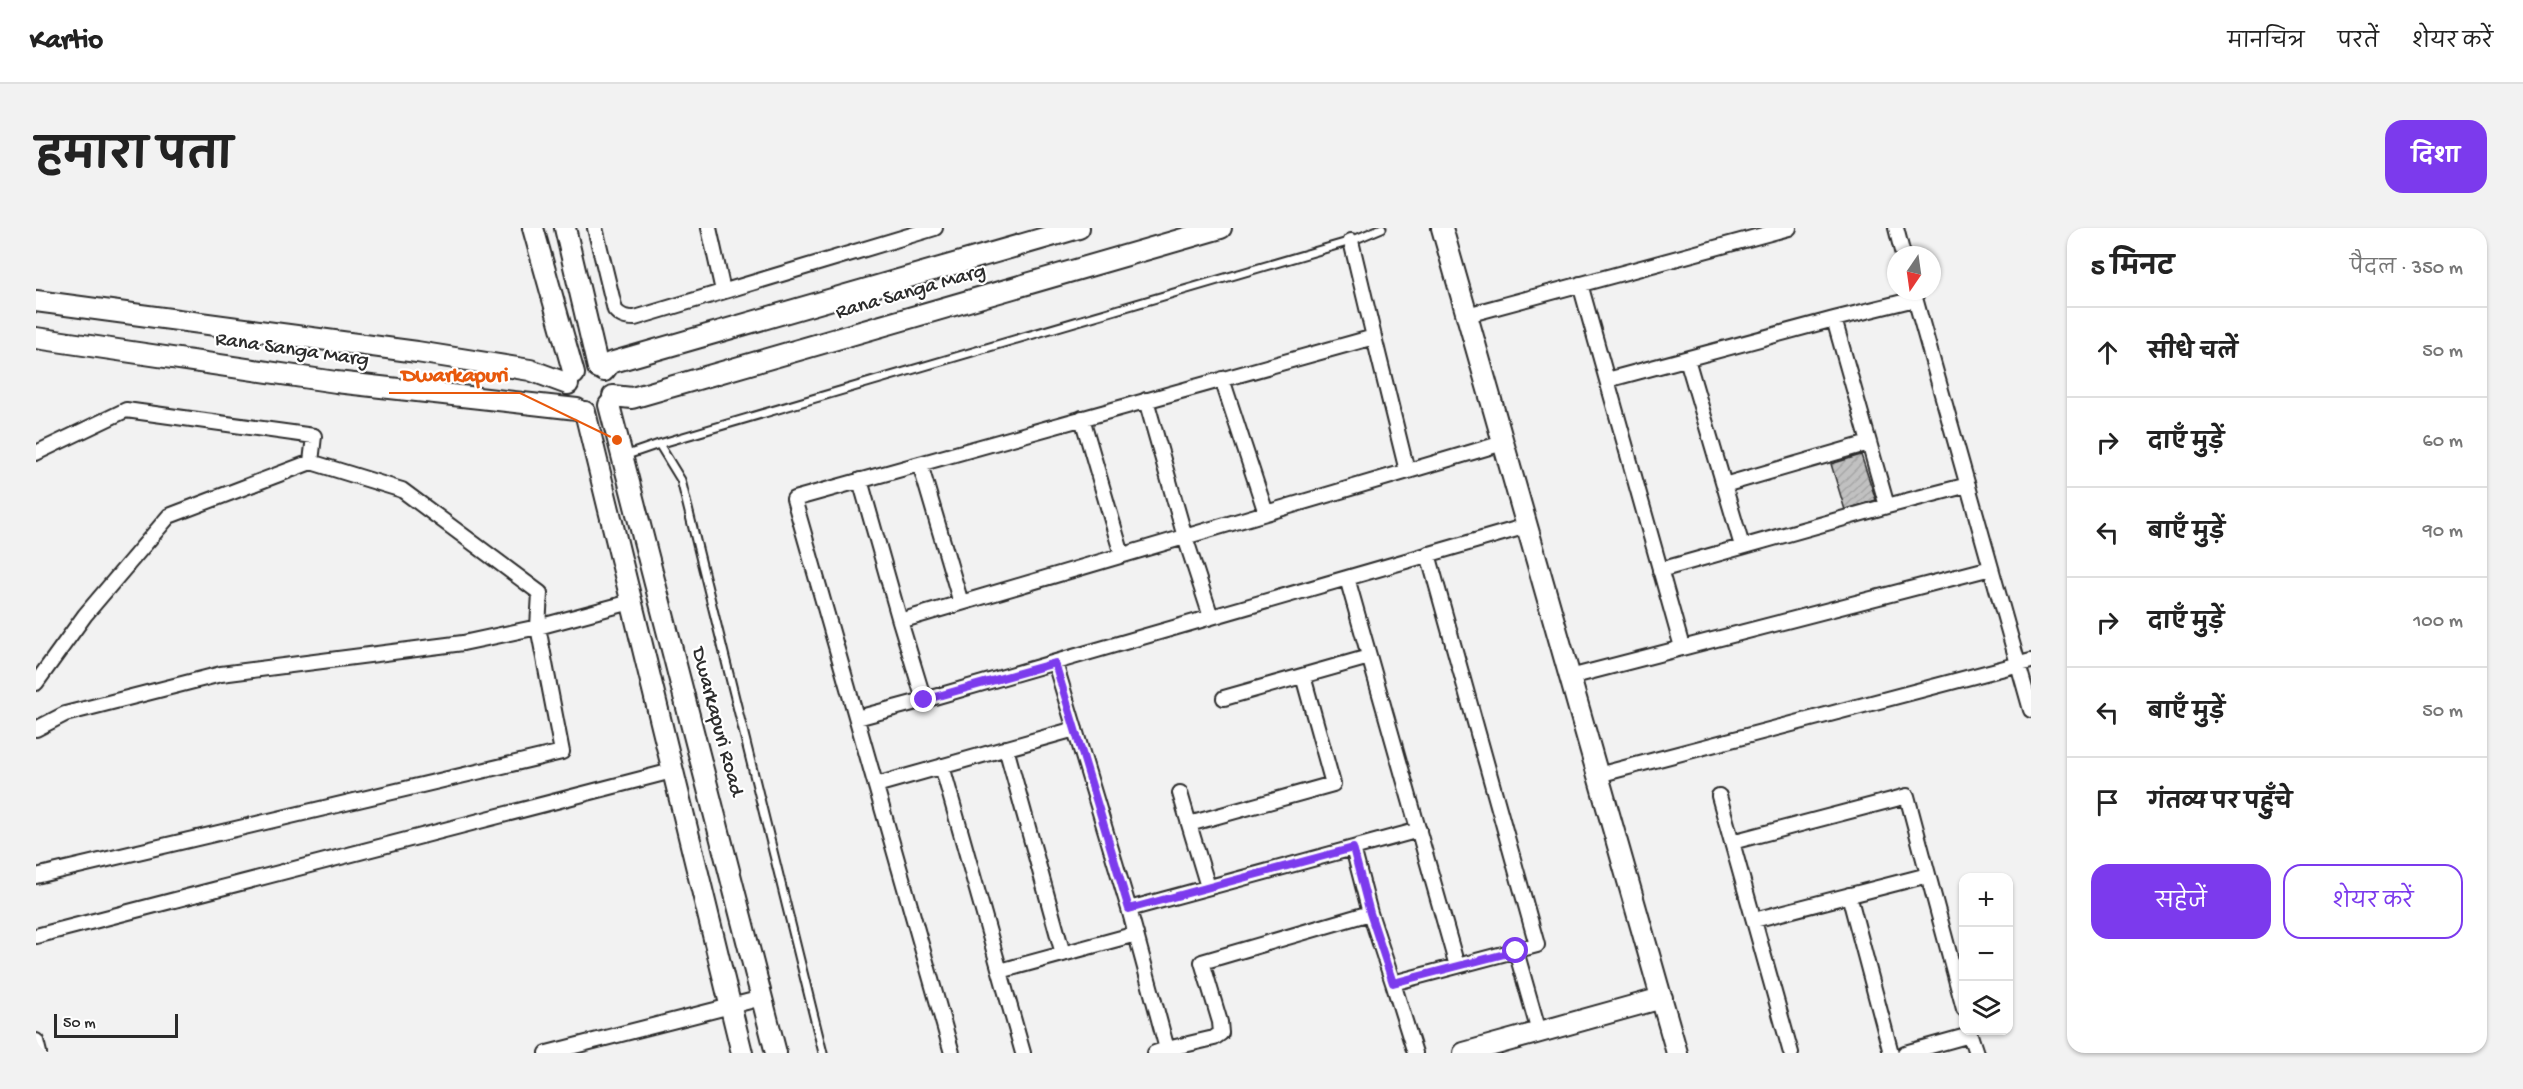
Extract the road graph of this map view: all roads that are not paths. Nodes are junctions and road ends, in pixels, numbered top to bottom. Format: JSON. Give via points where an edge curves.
{"nodes":[{"id":1,"x":533,"y":228,"type":"edge"},
{"id":2,"x":565,"y":228,"type":"edge"},
{"id":3,"x":595,"y":228,"type":"edge"},
{"id":4,"x":709,"y":228,"type":"edge"},
{"id":5,"x":935,"y":228,"type":"edge"},
{"id":6,"x":1221,"y":228,"type":"edge"},
{"id":7,"x":1382,"y":228,"type":"edge"},
{"id":8,"x":1442,"y":228,"type":"edge"},
{"id":9,"x":1789,"y":228,"type":"edge"},
{"id":10,"x":1896,"y":228,"type":"edge"},
{"id":11,"x":1074,"y":229,"type":"edge"},
{"id":12,"x":1351,"y":241,"type":"junction"},
{"id":13,"x":1901,"y":246,"type":"edge"},
{"id":14,"x":1580,"y":284,"type":"junction"},
{"id":15,"x":723,"y":291,"type":"junction"},
{"id":16,"x":1897,"y":300,"type":"edge"},
{"id":17,"x":1915,"y":300,"type":"edge"},
{"id":18,"x":36,"y":301,"type":"edge"},
{"id":19,"x":1467,"y":315,"type":"junction"},
{"id":20,"x":1834,"y":319,"type":"junction"},
{"id":21,"x":1374,"y":337,"type":"junction"},
{"id":22,"x":36,"y":338,"type":"edge"},
{"id":23,"x":1686,"y":359,"type":"junction"},
{"id":24,"x":601,"y":370,"type":"junction"},
{"id":25,"x":571,"y":379,"type":"junction"},
{"id":26,"x":1222,"y":379,"type":"junction"},
{"id":27,"x":1607,"y":380,"type":"junction"},
{"id":28,"x":611,"y":400,"type":"junction"},
{"id":29,"x":1146,"y":400,"type":"junction"},
{"id":30,"x":581,"y":411,"type":"junction"},
{"id":31,"x":1082,"y":418,"type":"junction"},
{"id":32,"x":1503,"y":443,"type":"junction"},
{"id":33,"x":1869,"y":443,"type":"junction"},
{"id":34,"x":659,"y":444,"type":"junction"},
{"id":35,"x":36,"y":453,"type":"edge"},
{"id":36,"x":621,"y":457,"type":"junction"},
{"id":37,"x":311,"y":462,"type":"junction"},
{"id":38,"x":920,"y":464,"type":"junction"},
{"id":39,"x":1407,"y":471,"type":"junction"},
{"id":40,"x":860,"y":480,"type":"junction"},
{"id":41,"x":1724,"y":484,"type":"junction"},
{"id":42,"x":1968,"y":485,"type":"junction"},
{"id":43,"x":1887,"y":506,"type":"junction"},
{"id":44,"x":1266,"y":513,"type":"junction"},
{"id":45,"x":1527,"y":526,"type":"junction"},
{"id":46,"x":1185,"y":537,"type":"junction"},
{"id":47,"x":1742,"y":546,"type":"junction"},
{"id":48,"x":1428,"y":554,"type":"junction"},
{"id":49,"x":1122,"y":555,"type":"junction"},
{"id":50,"x":1991,"y":568,"type":"junction"},
{"id":51,"x":1660,"y":570,"type":"junction"},
{"id":52,"x":1347,"y":578,"type":"junction"},
{"id":53,"x":631,"y":602,"type":"junction"},
{"id":54,"x":960,"y":603,"type":"junction"},
{"id":55,"x":1211,"y":617,"type":"junction"},
{"id":56,"x":900,"y":621,"type":"junction"},
{"id":57,"x":538,"y":627,"type":"junction"},
{"id":58,"x":1682,"y":647,"type":"junction"},
{"id":59,"x":1369,"y":657,"type":"junction"},
{"id":60,"x":1055,"y":663,"type":"junction"},
{"id":61,"x":2024,"y":663,"type":"edge"},
{"id":62,"x":1303,"y":676,"type":"junction"},
{"id":63,"x":1570,"y":677,"type":"junction"},
{"id":64,"x":36,"y":683,"type":"edge"},
{"id":65,"x":1224,"y":698,"type":"dead end"},
{"id":66,"x":924,"y":700,"type":"junction"},
{"id":67,"x":2031,"y":710,"type":"edge"},
{"id":68,"x":857,"y":718,"type":"junction"},
{"id":69,"x":36,"y":729,"type":"edge"},
{"id":70,"x":1075,"y":729,"type":"junction"},
{"id":71,"x":1006,"y":748,"type":"junction"},
{"id":72,"x":942,"y":766,"type":"junction"},
{"id":73,"x":672,"y":771,"type":"junction"},
{"id":74,"x":1598,"y":775,"type":"junction"},
{"id":75,"x":876,"y":785,"type":"junction"},
{"id":76,"x":1180,"y":794,"type":"dead end"},
{"id":77,"x":1719,"y":796,"type":"dead end"},
{"id":78,"x":1189,"y":824,"type":"junction"},
{"id":79,"x":1419,"y":830,"type":"junction"},
{"id":80,"x":1732,"y":842,"type":"junction"},
{"id":81,"x":1353,"y":848,"type":"junction"},
{"id":82,"x":1928,"y":875,"type":"junction"},
{"id":83,"x":36,"y":876,"type":"edge"},
{"id":84,"x":1208,"y":888,"type":"junction"},
{"id":85,"x":1849,"y":896,"type":"junction"},
{"id":86,"x":1129,"y":909,"type":"junction"},
{"id":87,"x":1370,"y":913,"type":"junction"},
{"id":88,"x":1754,"y":920,"type":"junction"},
{"id":89,"x":1136,"y":934,"type":"junction"},
{"id":90,"x":36,"y":936,"type":"edge"},
{"id":91,"x":1516,"y":951,"type":"junction"},
{"id":92,"x":1063,"y":954,"type":"junction"},
{"id":93,"x":1457,"y":966,"type":"junction"},
{"id":94,"x":1000,"y":971,"type":"junction"},
{"id":95,"x":1393,"y":983,"type":"junction"},
{"id":96,"x":1959,"y":990,"type":"edge"},
{"id":97,"x":762,"y":998,"type":"junction"},
{"id":98,"x":1662,"y":998,"type":"junction"},
{"id":99,"x":730,"y":1005,"type":"junction"},
{"id":100,"x":1539,"y":1032,"type":"junction"},
{"id":101,"x":1964,"y":1035,"type":"edge"},
{"id":102,"x":1971,"y":1035,"type":"edge"},
{"id":103,"x":36,"y":1041,"type":"edge"},
{"id":104,"x":1161,"y":1051,"type":"edge"},
{"id":105,"x":39,"y":1053,"type":"edge"},
{"id":106,"x":548,"y":1053,"type":"edge"},
{"id":107,"x":742,"y":1053,"type":"edge"},
{"id":108,"x":776,"y":1053,"type":"edge"},
{"id":109,"x":823,"y":1053,"type":"edge"},
{"id":110,"x":952,"y":1053,"type":"edge"},
{"id":111,"x":1023,"y":1053,"type":"edge"},
{"id":112,"x":1415,"y":1053,"type":"edge"},
{"id":113,"x":1464,"y":1053,"type":"edge"},
{"id":114,"x":1677,"y":1053,"type":"edge"},
{"id":115,"x":1791,"y":1053,"type":"edge"},
{"id":116,"x":1891,"y":1053,"type":"edge"},
{"id":117,"x":1905,"y":1053,"type":"edge"},
{"id":118,"x":1976,"y":1053,"type":"edge"}],
"edges":[{"from":1,"to":25,"type":"street"},
{"from":2,"to":24,"type":"street"},
{"from":3,"to":15,"type":"street","via":[[619,315],[635,318]]},
{"from":4,"to":15,"type":"street"},
{"from":5,"to":15,"type":"street"},
{"from":6,"to":28,"type":"street","name":"Rana Sanga Marg","via":[[632,398]]},
{"from":7,"to":12,"type":"lane"},
{"from":8,"to":19,"type":"street"},
{"from":9,"to":14,"type":"street"},
{"from":10,"to":13,"type":"street"},
{"from":11,"to":24,"type":"street","name":"Rana Sanga Marg","via":[[610,363]]},
{"from":12,"to":21,"type":"street"},
{"from":12,"to":34,"type":"lane"},
{"from":14,"to":19,"type":"street"},
{"from":14,"to":27,"type":"street"},
{"from":16,"to":20,"type":"street"},
{"from":17,"to":42,"type":"street"},
{"from":18,"to":25,"type":"street","name":"Rana Sanga Marg","via":[[417,351]]},
{"from":19,"to":32,"type":"street"},
{"from":20,"to":23,"type":"street"},
{"from":20,"to":33,"type":"street"},
{"from":21,"to":26,"type":"street"},
{"from":21,"to":39,"type":"street"},
{"from":22,"to":30,"type":"street","name":"Rana Sanga Marg","via":[[336,382]]},
{"from":23,"to":27,"type":"street"},
{"from":23,"to":41,"type":"street"},
{"from":24,"to":25,"type":"street","via":[[585,368]]},
{"from":24,"to":28,"type":"street","via":[[613,382]]},
{"from":25,"to":30,"type":"street","via":[[569,398]]},
{"from":26,"to":29,"type":"street"},
{"from":26,"to":44,"type":"street"},
{"from":27,"to":51,"type":"street"},
{"from":28,"to":30,"type":"street","via":[[598,412]]},
{"from":28,"to":36,"type":"street","name":"Dwarkapuri Road"},
{"from":29,"to":31,"type":"street"},
{"from":29,"to":46,"type":"street"},
{"from":30,"to":53,"type":"street"},
{"from":31,"to":38,"type":"street"},
{"from":31,"to":49,"type":"street"},
{"from":32,"to":39,"type":"street"},
{"from":32,"to":45,"type":"street"},
{"from":33,"to":41,"type":"street"},
{"from":33,"to":43,"type":"street"},
{"from":34,"to":36,"type":"lane"},
{"from":34,"to":109,"type":"lane","via":[[681,480]]},
{"from":35,"to":37,"type":"street","via":[[126,411],[314,436]]},
{"from":36,"to":97,"type":"street","name":"Dwarkapuri Road"},
{"from":37,"to":57,"type":"street","via":[[402,490],[540,593]]},
{"from":37,"to":64,"type":"street","via":[[169,516],[85,615]]},
{"from":38,"to":40,"type":"street"},
{"from":38,"to":54,"type":"street"},
{"from":39,"to":44,"type":"street"},
{"from":40,"to":56,"type":"street"},
{"from":40,"to":68,"type":"street","via":[[794,499]]},
{"from":41,"to":47,"type":"street"},
{"from":42,"to":43,"type":"street"},
{"from":42,"to":50,"type":"street"},
{"from":43,"to":47,"type":"street"},
{"from":44,"to":46,"type":"street"},
{"from":45,"to":48,"type":"street"},
{"from":45,"to":63,"type":"street"},
{"from":46,"to":49,"type":"street"},
{"from":46,"to":55,"type":"street"},
{"from":47,"to":51,"type":"street"},
{"from":48,"to":52,"type":"street"},
{"from":48,"to":91,"type":"street","via":[[1537,945]]},
{"from":49,"to":54,"type":"street"},
{"from":50,"to":58,"type":"street"},
{"from":50,"to":61,"type":"street"},
{"from":51,"to":58,"type":"street"},
{"from":52,"to":55,"type":"street"},
{"from":52,"to":59,"type":"street"},
{"from":53,"to":57,"type":"street"},
{"from":53,"to":73,"type":"street"},
{"from":54,"to":56,"type":"street"},
{"from":55,"to":60,"type":"street"},
{"from":56,"to":66,"type":"street"},
{"from":57,"to":69,"type":"street","via":[[463,643],[221,675],[65,714]]},
{"from":57,"to":83,"type":"street","via":[[562,752]]},
{"from":58,"to":63,"type":"street"},
{"from":59,"to":62,"type":"street"},
{"from":59,"to":79,"type":"street"},
{"from":60,"to":66,"type":"street"},
{"from":60,"to":70,"type":"street"},
{"from":61,"to":67,"type":"street"},
{"from":61,"to":74,"type":"street"},
{"from":62,"to":65,"type":"street"},
{"from":62,"to":78,"type":"street","via":[[1333,784]]},
{"from":63,"to":74,"type":"street"},
{"from":66,"to":68,"type":"street"},
{"from":68,"to":75,"type":"street"},
{"from":70,"to":71,"type":"street"},
{"from":70,"to":86,"type":"street"},
{"from":71,"to":72,"type":"street"},
{"from":71,"to":92,"type":"street"},
{"from":72,"to":75,"type":"street"},
{"from":72,"to":94,"type":"street"},
{"from":73,"to":90,"type":"street"},
{"from":73,"to":99,"type":"street"},
{"from":74,"to":98,"type":"street"},
{"from":75,"to":110,"type":"street"},
{"from":76,"to":78,"type":"street"},
{"from":77,"to":80,"type":"street"},
{"from":78,"to":84,"type":"street"},
{"from":79,"to":81,"type":"street"},
{"from":79,"to":93,"type":"street"},
{"from":80,"to":82,"type":"street","via":[[1907,796]]},
{"from":80,"to":88,"type":"street"},
{"from":81,"to":84,"type":"street"},
{"from":81,"to":87,"type":"street"},
{"from":82,"to":85,"type":"street"},
{"from":82,"to":96,"type":"street"},
{"from":84,"to":86,"type":"street"},
{"from":85,"to":88,"type":"street"},
{"from":85,"to":116,"type":"street"},
{"from":86,"to":89,"type":"street"},
{"from":87,"to":95,"type":"street"},
{"from":87,"to":104,"type":"street","via":[[1202,962],[1221,1033],[1215,1038]]},
{"from":88,"to":115,"type":"street"},
{"from":89,"to":92,"type":"street"},
{"from":89,"to":104,"type":"street"},
{"from":91,"to":93,"type":"street"},
{"from":91,"to":100,"type":"street"},
{"from":92,"to":94,"type":"street"},
{"from":93,"to":95,"type":"street"},
{"from":94,"to":111,"type":"street"},
{"from":95,"to":112,"type":"street"},
{"from":97,"to":99,"type":"street"},
{"from":97,"to":108,"type":"street","name":"Dwarkapuri Road"},
{"from":98,"to":100,"type":"street"},
{"from":98,"to":114,"type":"street"},
{"from":99,"to":106,"type":"street"},
{"from":99,"to":107,"type":"street"},
{"from":100,"to":113,"type":"street"},
{"from":101,"to":117,"type":"street"},
{"from":102,"to":118,"type":"street"},
{"from":103,"to":105,"type":"street"}]}
